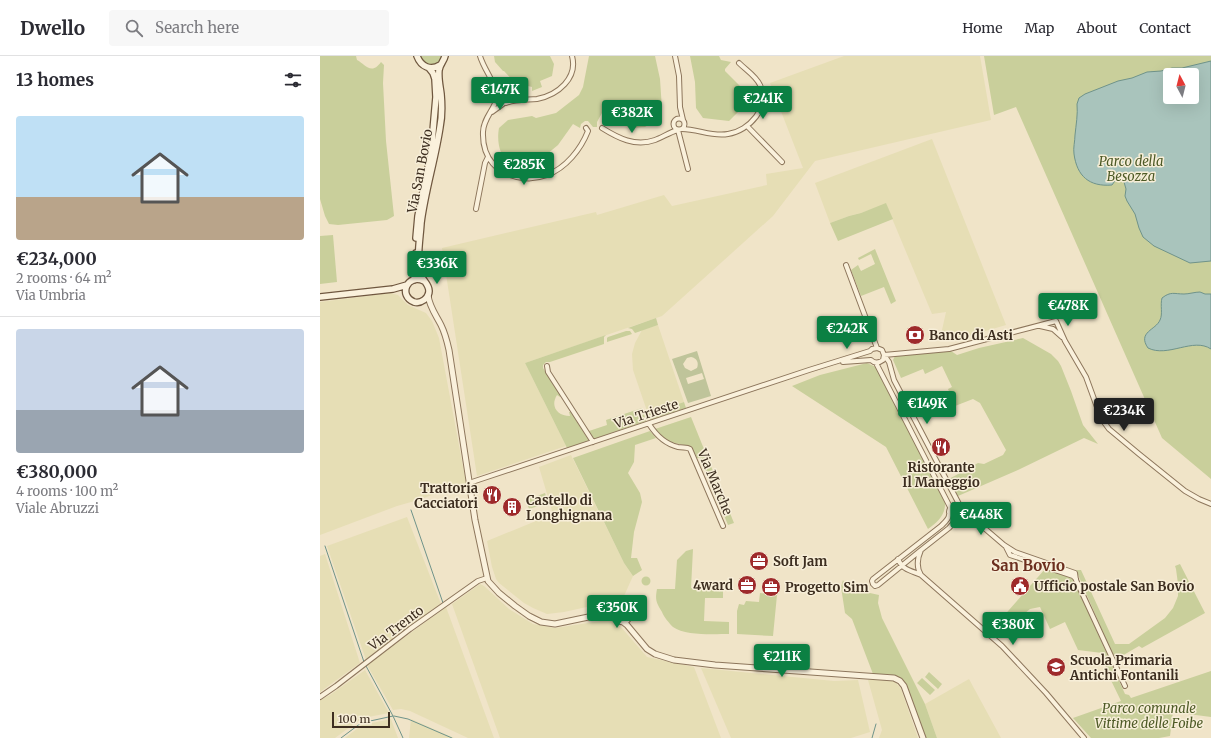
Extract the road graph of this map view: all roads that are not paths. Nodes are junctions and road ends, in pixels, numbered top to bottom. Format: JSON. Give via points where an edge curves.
{"nodes":[{"id":1,"x":417,"y":56,"type":"edge"},
{"id":2,"x":445,"y":56,"type":"edge"},
{"id":3,"x":480,"y":56,"type":"edge"},
{"id":4,"x":572,"y":56,"type":"edge"},
{"id":5,"x":675,"y":56,"type":"edge"},
{"id":6,"x":739,"y":63,"type":"dead end"},
{"id":7,"x":440,"y":64,"type":"junction"},
{"id":8,"x":429,"y":68,"type":"junction"},
{"id":9,"x":493,"y":83,"type":"junction"},
{"id":10,"x":504,"y":92,"type":"junction"},
{"id":11,"x":509,"y":95,"type":"junction"},
{"id":12,"x":497,"y":97,"type":"junction"},
{"id":13,"x":522,"y":100,"type":"junction"},
{"id":14,"x":505,"y":103,"type":"junction"},
{"id":15,"x":680,"y":107,"type":"junction"},
{"id":16,"x":492,"y":112,"type":"junction"},
{"id":17,"x":684,"y":121,"type":"junction"},
{"id":18,"x":674,"y":122,"type":"junction"},
{"id":19,"x":747,"y":126,"type":"junction"},
{"id":20,"x":586,"y":128,"type":"dead end"},
{"id":21,"x":602,"y":128,"type":"dead end"},
{"id":22,"x":680,"y":130,"type":"junction"},
{"id":23,"x":698,"y":131,"type":"junction"},
{"id":24,"x":664,"y":136,"type":"junction"},
{"id":25,"x":488,"y":157,"type":"junction"},
{"id":26,"x":782,"y":162,"type":"dead end"},
{"id":27,"x":688,"y":169,"type":"dead end"},
{"id":28,"x":476,"y":209,"type":"dead end"},
{"id":29,"x":846,"y":265,"type":"dead end"},
{"id":30,"x":414,"y":280,"type":"junction"},
{"id":31,"x":424,"y":281,"type":"junction"},
{"id":32,"x":407,"y":285,"type":"junction"},
{"id":33,"x":393,"y":290,"type":"junction"},
{"id":34,"x":406,"y":294,"type":"junction"},
{"id":35,"x":428,"y":295,"type":"junction"},
{"id":36,"x":320,"y":297,"type":"edge"},
{"id":37,"x":420,"y":302,"type":"junction"},
{"id":38,"x":432,"y":310,"type":"junction"},
{"id":39,"x":1037,"y":326,"type":"junction"},
{"id":40,"x":1065,"y":341,"type":"junction"},
{"id":41,"x":877,"y":348,"type":"junction"},
{"id":42,"x":870,"y":352,"type":"junction"},
{"id":43,"x":884,"y":355,"type":"junction"},
{"id":44,"x":871,"y":360,"type":"junction"},
{"id":45,"x":876,"y":363,"type":"junction"},
{"id":46,"x":828,"y":364,"type":"junction"},
{"id":47,"x":547,"y":366,"type":"dead end"},
{"id":48,"x":649,"y":424,"type":"junction"},
{"id":49,"x":593,"y":442,"type":"junction"},
{"id":50,"x":469,"y":483,"type":"junction"},
{"id":51,"x":959,"y":504,"type":"junction"},
{"id":52,"x":1211,"y":504,"type":"edge"},
{"id":53,"x":950,"y":508,"type":"junction"},
{"id":54,"x":949,"y":515,"type":"junction"},
{"id":55,"x":964,"y":515,"type":"junction"},
{"id":56,"x":956,"y":520,"type":"junction"},
{"id":57,"x":723,"y":526,"type":"dead end"},
{"id":58,"x":922,"y":550,"type":"junction"},
{"id":59,"x":898,"y":559,"type":"junction"},
{"id":60,"x":902,"y":566,"type":"junction"},
{"id":61,"x":921,"y":575,"type":"junction"},
{"id":62,"x":487,"y":578,"type":"junction"},
{"id":63,"x":618,"y":615,"type":"junction"},
{"id":64,"x":626,"y":621,"type":"junction"},
{"id":65,"x":1125,"y":686,"type":"dead end"},
{"id":66,"x":320,"y":697,"type":"edge"},
{"id":67,"x":923,"y":738,"type":"edge"},
{"id":68,"x":1084,"y":738,"type":"edge"}],
"edges":[{"from":1,"to":8,"type":"main road","name":"Via San Bovio","via":[[422,64]]},
{"from":2,"to":7,"type":"main road"},
{"from":3,"to":9,"type":"street"},
{"from":4,"to":13,"type":"street","via":[[572,70],[564,86],[547,96]]},
{"from":5,"to":15,"type":"street","via":[[679,76]]},
{"from":6,"to":19,"type":"street","via":[[757,79],[764,97],[760,111]]},
{"from":7,"to":8,"type":"main road"},
{"from":7,"to":31,"type":"main road","name":"Via San Bovio","via":[[440,126],[419,242],[421,276]]},
{"from":8,"to":30,"type":"main road","name":"Via San Bovio","via":[[435,79],[436,97],[431,153],[418,216]]},
{"from":9,"to":10,"type":"street"},
{"from":9,"to":12,"type":"street"},
{"from":10,"to":11,"type":"street"},
{"from":10,"to":12,"type":"street"},
{"from":11,"to":13,"type":"street"},
{"from":11,"to":14,"type":"street"},
{"from":12,"to":14,"type":"street","via":[[500,103]]},
{"from":12,"to":16,"type":"street"},
{"from":13,"to":14,"type":"street"},
{"from":14,"to":16,"type":"street"},
{"from":15,"to":17,"type":"street"},
{"from":15,"to":18,"type":"street"},
{"from":16,"to":25,"type":"street","via":[[483,130],[483,144]]},
{"from":17,"to":18,"type":"street","via":[[679,119]]},
{"from":17,"to":22,"type":"street","via":[[685,126]]},
{"from":17,"to":23,"type":"street"},
{"from":18,"to":22,"type":"street","via":[[675,128]]},
{"from":18,"to":24,"type":"street"},
{"from":19,"to":23,"type":"street","via":[[739,131],[721,135]]},
{"from":19,"to":26,"type":"street"},
{"from":20,"to":25,"type":"street","via":[[588,131],[578,149],[564,164],[548,175],[527,178],[507,174]]},
{"from":21,"to":24,"type":"street","via":[[624,140],[635,142],[646,142]]},
{"from":22,"to":23,"type":"street"},
{"from":22,"to":24,"type":"street"},
{"from":22,"to":27,"type":"street"},
{"from":25,"to":28,"type":"street"},
{"from":29,"to":41,"type":"street"},
{"from":30,"to":31,"type":"main road"},
{"from":30,"to":32,"type":"main road"},
{"from":31,"to":35,"type":"main road","name":"Via San Bovio","via":[[428,287]]},
{"from":32,"to":33,"type":"main road"},
{"from":32,"to":34,"type":"main road"},
{"from":33,"to":34,"type":"main road"},
{"from":33,"to":36,"type":"main road"},
{"from":34,"to":37,"type":"main road","via":[[412,301]]},
{"from":35,"to":37,"type":"main road"},
{"from":35,"to":38,"type":"street"},
{"from":37,"to":38,"type":"street"},
{"from":38,"to":50,"type":"street","via":[[442,328],[449,350]]},
{"from":39,"to":40,"type":"street","via":[[1053,329]]},
{"from":39,"to":40,"type":"street","via":[[1056,321]]},
{"from":39,"to":43,"type":"street","via":[[949,349]]},
{"from":40,"to":52,"type":"street","via":[[1086,377],[1101,418],[1109,429],[1185,491]]},
{"from":41,"to":42,"type":"street"},
{"from":41,"to":43,"type":"street","via":[[882,350]]},
{"from":42,"to":44,"type":"street"},
{"from":42,"to":46,"type":"street"},
{"from":43,"to":45,"type":"street","via":[[882,360]]},
{"from":43,"to":51,"type":"street","via":[[890,362],[894,380]]},
{"from":44,"to":45,"type":"street"},
{"from":44,"to":46,"type":"street"},
{"from":45,"to":53,"type":"street"},
{"from":46,"to":48,"type":"street","name":"Via Trieste"},
{"from":47,"to":49,"type":"street","via":[[548,372]]},
{"from":48,"to":49,"type":"street","name":"Via Trieste"},
{"from":48,"to":57,"type":"street","name":"Via Marche","via":[[666,442],[690,449]]},
{"from":49,"to":50,"type":"street","name":"Via Trieste"},
{"from":50,"to":62,"type":"street"},
{"from":51,"to":53,"type":"street"},
{"from":51,"to":55,"type":"street","via":[[964,508]]},
{"from":53,"to":54,"type":"street"},
{"from":54,"to":56,"type":"street"},
{"from":54,"to":59,"type":"street","via":[[941,526]]},
{"from":55,"to":56,"type":"street","via":[[960,520]]},
{"from":55,"to":65,"type":"street","via":[[976,521],[1015,552],[1075,572],[1076,580]]},
{"from":56,"to":58,"type":"street"},
{"from":58,"to":60,"type":"street"},
{"from":58,"to":61,"type":"street","via":[[918,559]]},
{"from":59,"to":60,"type":"street"},
{"from":59,"to":60,"type":"street","via":[[873,579],[872,583],[878,585]]},
{"from":60,"to":61,"type":"street"},
{"from":61,"to":68,"type":"street","via":[[1002,646]]},
{"from":62,"to":63,"type":"street","via":[[505,599],[541,622],[555,624],[598,615]]},
{"from":62,"to":66,"type":"street","name":"Via Trento","via":[[478,581],[410,629]]},
{"from":63,"to":64,"type":"street","via":[[619,620]]},
{"from":63,"to":64,"type":"street","via":[[622,610],[626,611],[629,615]]},
{"from":64,"to":67,"type":"street","via":[[640,642],[651,652],[674,660],[894,678],[904,686]]}]}
